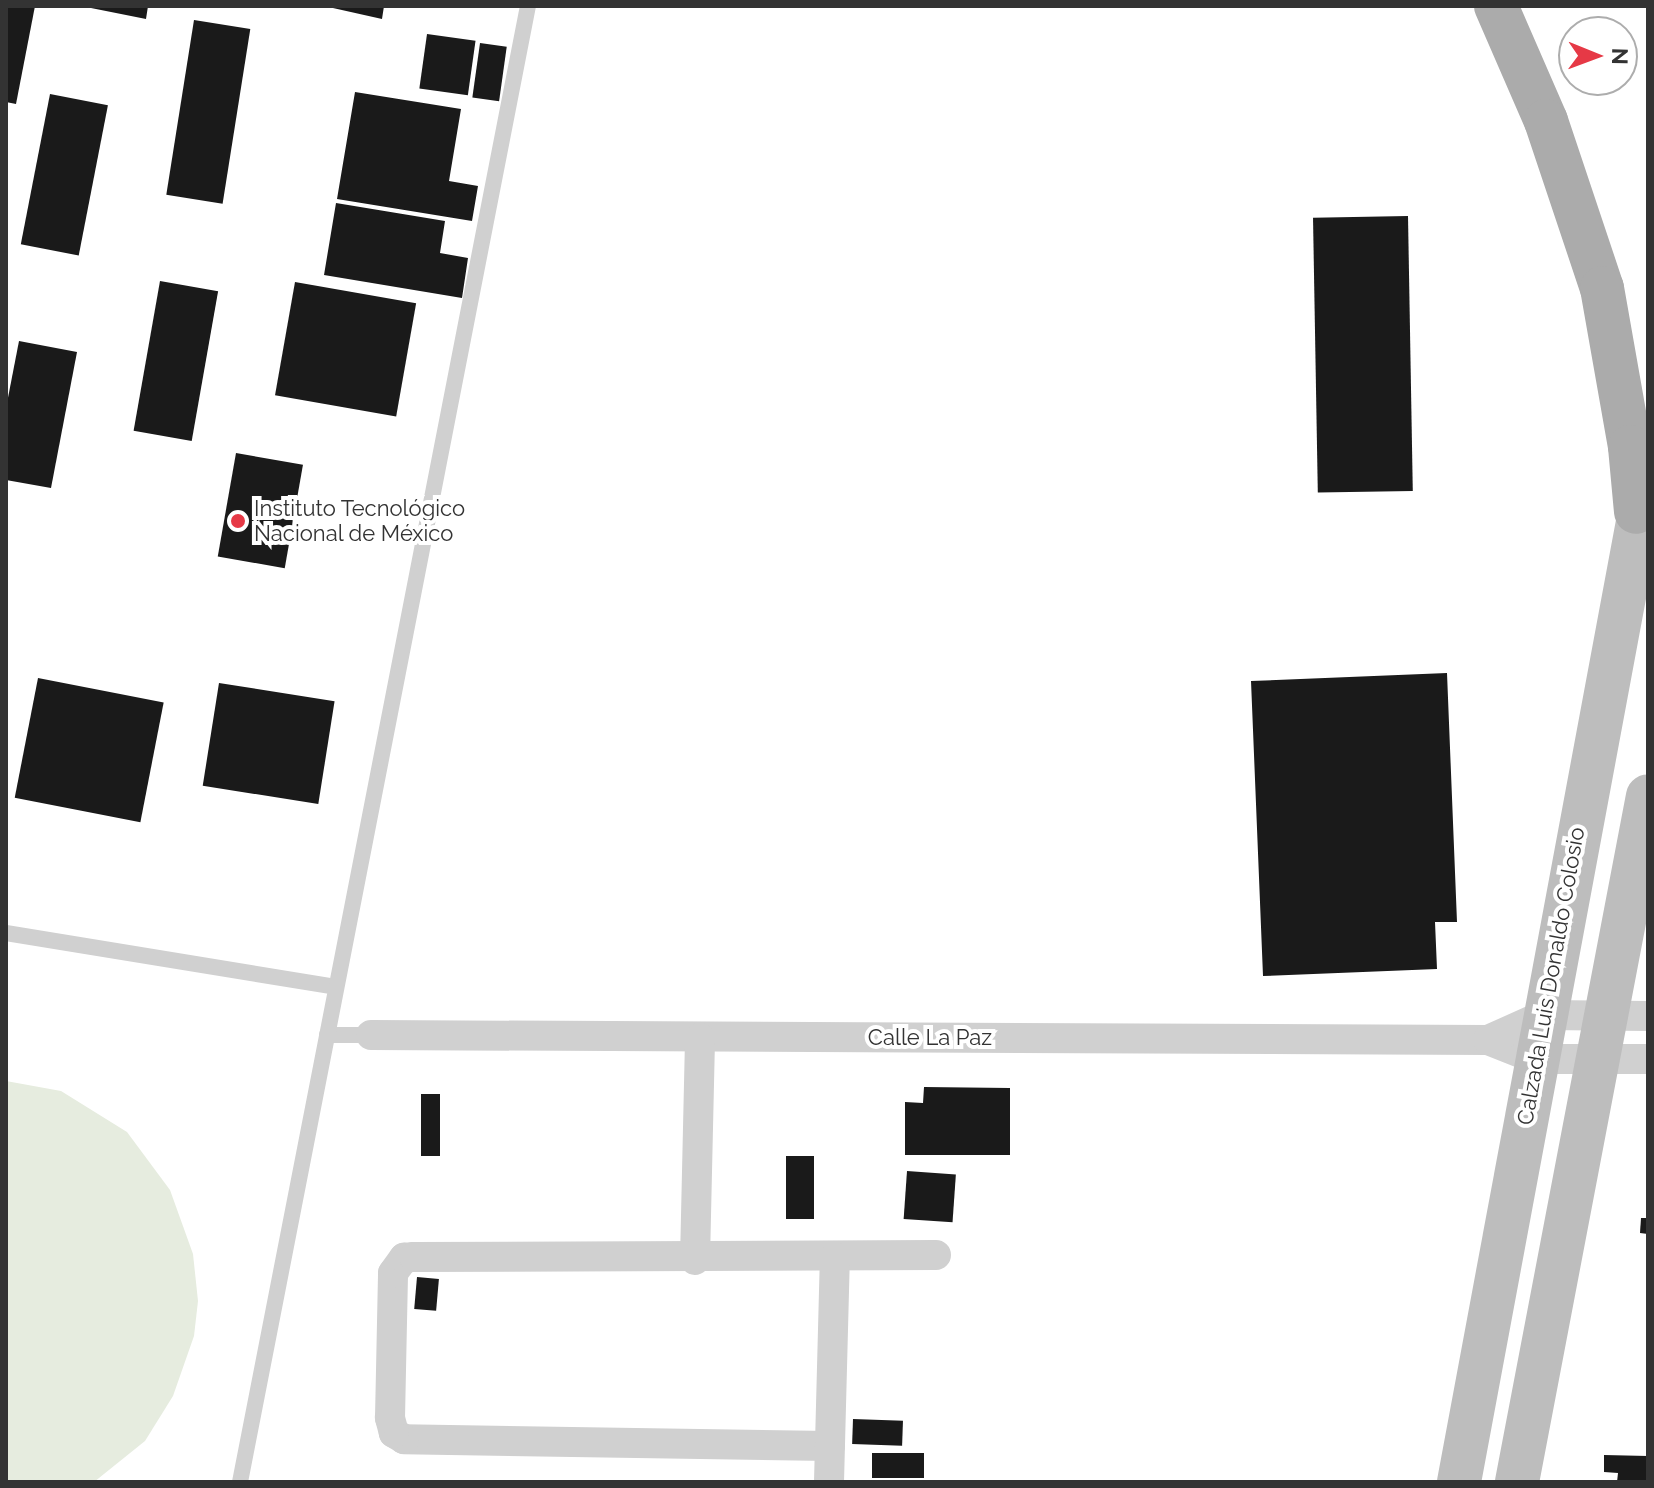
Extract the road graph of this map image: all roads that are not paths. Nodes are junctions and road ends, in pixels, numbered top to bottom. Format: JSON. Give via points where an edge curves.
{"nodes":[{"id":1,"x":528,"y":6,"type":"edge"},
{"id":2,"x":1496,"y":6,"type":"edge"},
{"id":3,"x":1642,"y":492,"type":"edge"},
{"id":4,"x":1648,"y":796,"type":"edge"},
{"id":5,"x":6,"y":933,"type":"edge"},
{"id":6,"x":336,"y":987,"type":"junction"},
{"id":7,"x":1544,"y":1015,"type":"junction"},
{"id":8,"x":1603,"y":1016,"type":"junction"},
{"id":9,"x":1648,"y":1016,"type":"edge"},
{"id":10,"x":327,"y":1035,"type":"junction"},
{"id":11,"x":371,"y":1035,"type":"joint"},
{"id":12,"x":700,"y":1038,"type":"junction"},
{"id":13,"x":1488,"y":1040,"type":"junction"},
{"id":14,"x":1536,"y":1059,"type":"junction"},
{"id":15,"x":1595,"y":1059,"type":"junction"},
{"id":16,"x":1648,"y":1059,"type":"edge"},
{"id":17,"x":936,"y":1255,"type":"dead end"},
{"id":18,"x":835,"y":1257,"type":"junction"},
{"id":19,"x":695,"y":1260,"type":"junction"},
{"id":20,"x":830,"y":1446,"type":"junction"},
{"id":21,"x":240,"y":1482,"type":"edge"},
{"id":22,"x":829,"y":1482,"type":"edge"},
{"id":23,"x":1459,"y":1482,"type":"edge"},
{"id":24,"x":1517,"y":1482,"type":"edge"}],
"edges":[{"from":1,"to":6,"type":"lane"},
{"from":2,"to":3,"type":"main road","via":[[1546,121],[1602,288]]},
{"from":3,"to":7,"type":"main road","name":"Calzada Luis Donaldo Colosio"},
{"from":4,"to":8,"type":"main road"},
{"from":5,"to":6,"type":"lane"},
{"from":6,"to":10,"type":"lane"},
{"from":7,"to":8,"type":"street","name":"Calle La Paz"},
{"from":7,"to":13,"type":"street","name":"Calle La Paz"},
{"from":7,"to":14,"type":"main road","name":"Calzada Luis Donaldo Colosio"},
{"from":8,"to":9,"type":"street","name":"Calle La Paz"},
{"from":8,"to":15,"type":"main road"},
{"from":10,"to":11,"type":"lane"},
{"from":10,"to":21,"type":"lane"},
{"from":11,"to":12,"type":"street","name":"Calle La Paz"},
{"from":12,"to":13,"type":"street","name":"Calle La Paz"},
{"from":12,"to":19,"type":"street"},
{"from":13,"to":14,"type":"street","name":"Calle La Paz"},
{"from":14,"to":15,"type":"street","name":"Calle La Paz"},
{"from":14,"to":23,"type":"main road","name":"Calzada Luis Donaldo Colosio"},
{"from":15,"to":16,"type":"street","name":"Calle La Paz"},
{"from":15,"to":24,"type":"main road"},
{"from":17,"to":18,"type":"street"},
{"from":18,"to":19,"type":"street"},
{"from":18,"to":20,"type":"street"},
{"from":19,"to":20,"type":"street","via":[[404,1258],[393,1273],[394,1433],[420,1441]]},
{"from":20,"to":22,"type":"street"}]}
